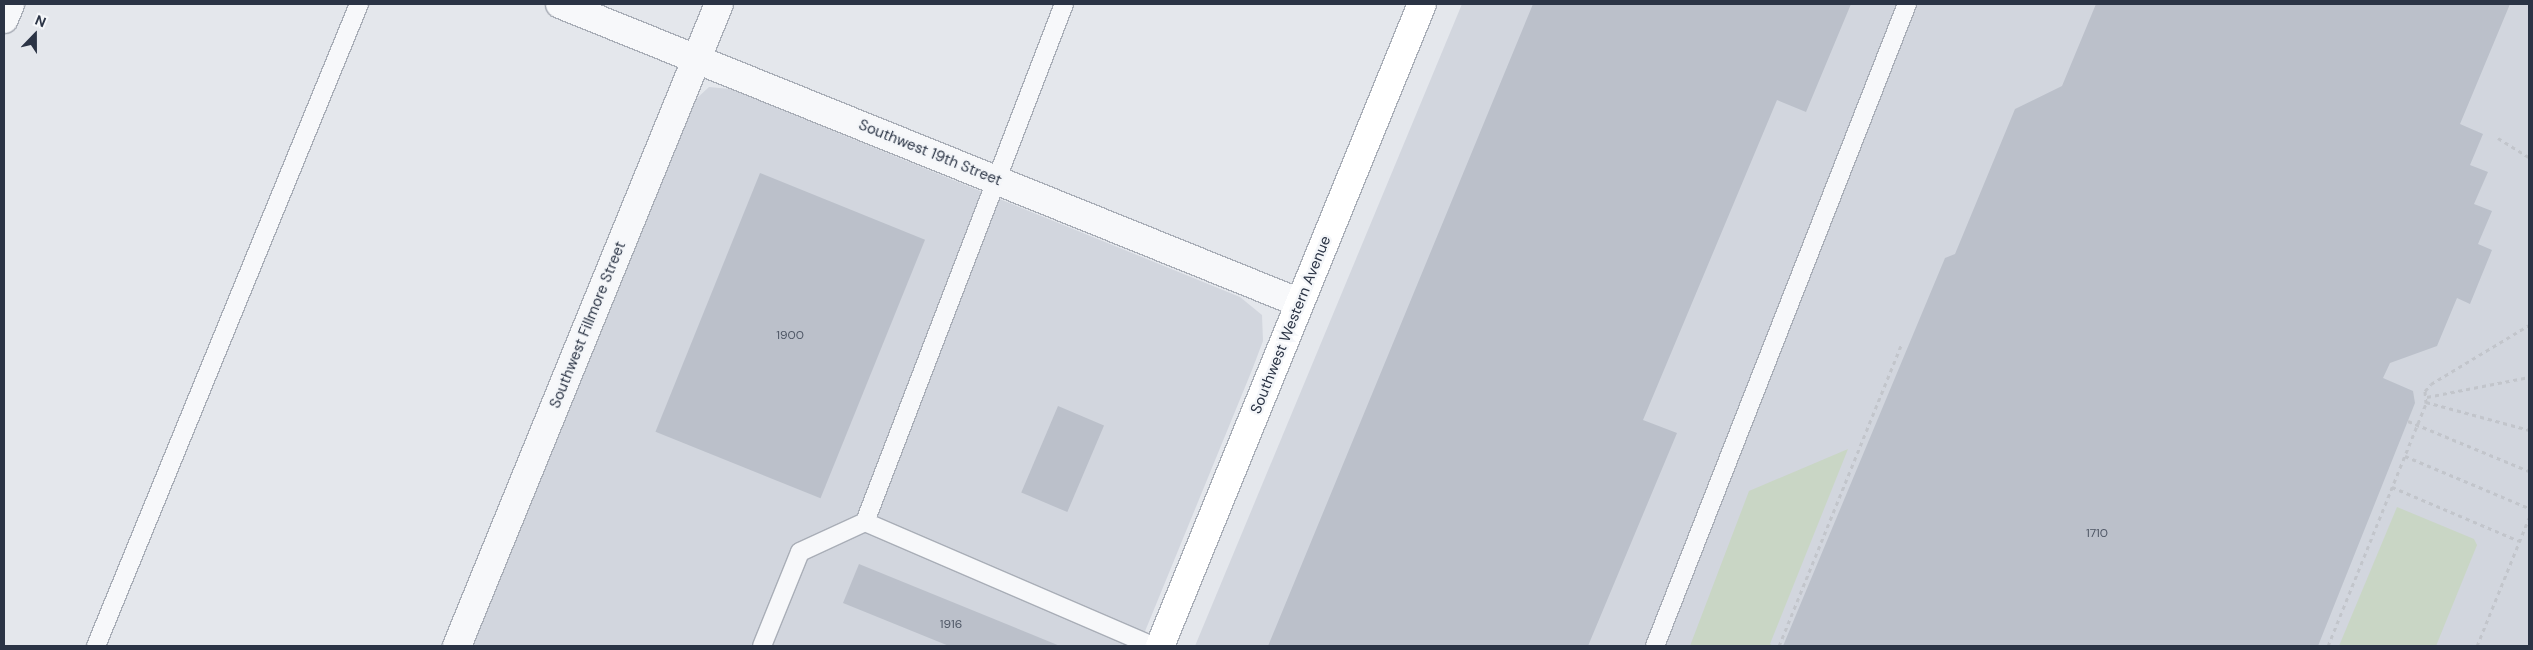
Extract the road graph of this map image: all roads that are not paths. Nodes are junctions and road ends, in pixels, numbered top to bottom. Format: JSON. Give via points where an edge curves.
{"nodes":[{"id":1,"x":10,"y":4,"type":"edge"},
{"id":2,"x":359,"y":4,"type":"edge"},
{"id":3,"x":560,"y":4,"type":"edge"},
{"id":4,"x":719,"y":4,"type":"edge"},
{"id":5,"x":1064,"y":4,"type":"edge"},
{"id":6,"x":1422,"y":4,"type":"edge"},
{"id":7,"x":1907,"y":4,"type":"edge"},
{"id":8,"x":4,"y":20,"type":"edge"},
{"id":9,"x":697,"y":59,"type":"junction"},
{"id":10,"x":998,"y":180,"type":"junction"},
{"id":11,"x":1300,"y":303,"type":"junction"},
{"id":12,"x":865,"y":522,"type":"junction"},
{"id":13,"x":96,"y":646,"type":"edge"},
{"id":14,"x":457,"y":646,"type":"edge"},
{"id":15,"x":762,"y":646,"type":"edge"},
{"id":16,"x":1153,"y":646,"type":"edge"},
{"id":17,"x":1160,"y":646,"type":"edge"},
{"id":18,"x":1655,"y":646,"type":"edge"}],
"edges":[{"from":1,"to":8,"type":"street"},
{"from":2,"to":13,"type":"lane"},
{"from":3,"to":9,"type":"street","name":"Southwest 19th Street"},
{"from":4,"to":9,"type":"street","name":"Southwest Fillmore Street"},
{"from":5,"to":10,"type":"lane"},
{"from":6,"to":11,"type":"street","name":"Southwest Western Avenue"},
{"from":7,"to":18,"type":"lane"},
{"from":9,"to":10,"type":"street","name":"Southwest 19th Street"},
{"from":9,"to":14,"type":"street","name":"Southwest Fillmore Street"},
{"from":10,"to":11,"type":"street","name":"Southwest 19th Street"},
{"from":10,"to":12,"type":"lane"},
{"from":11,"to":17,"type":"street","name":"Southwest Western Avenue"},
{"from":12,"to":15,"type":"lane","via":[[800,552]]},
{"from":12,"to":16,"type":"lane"}]}
